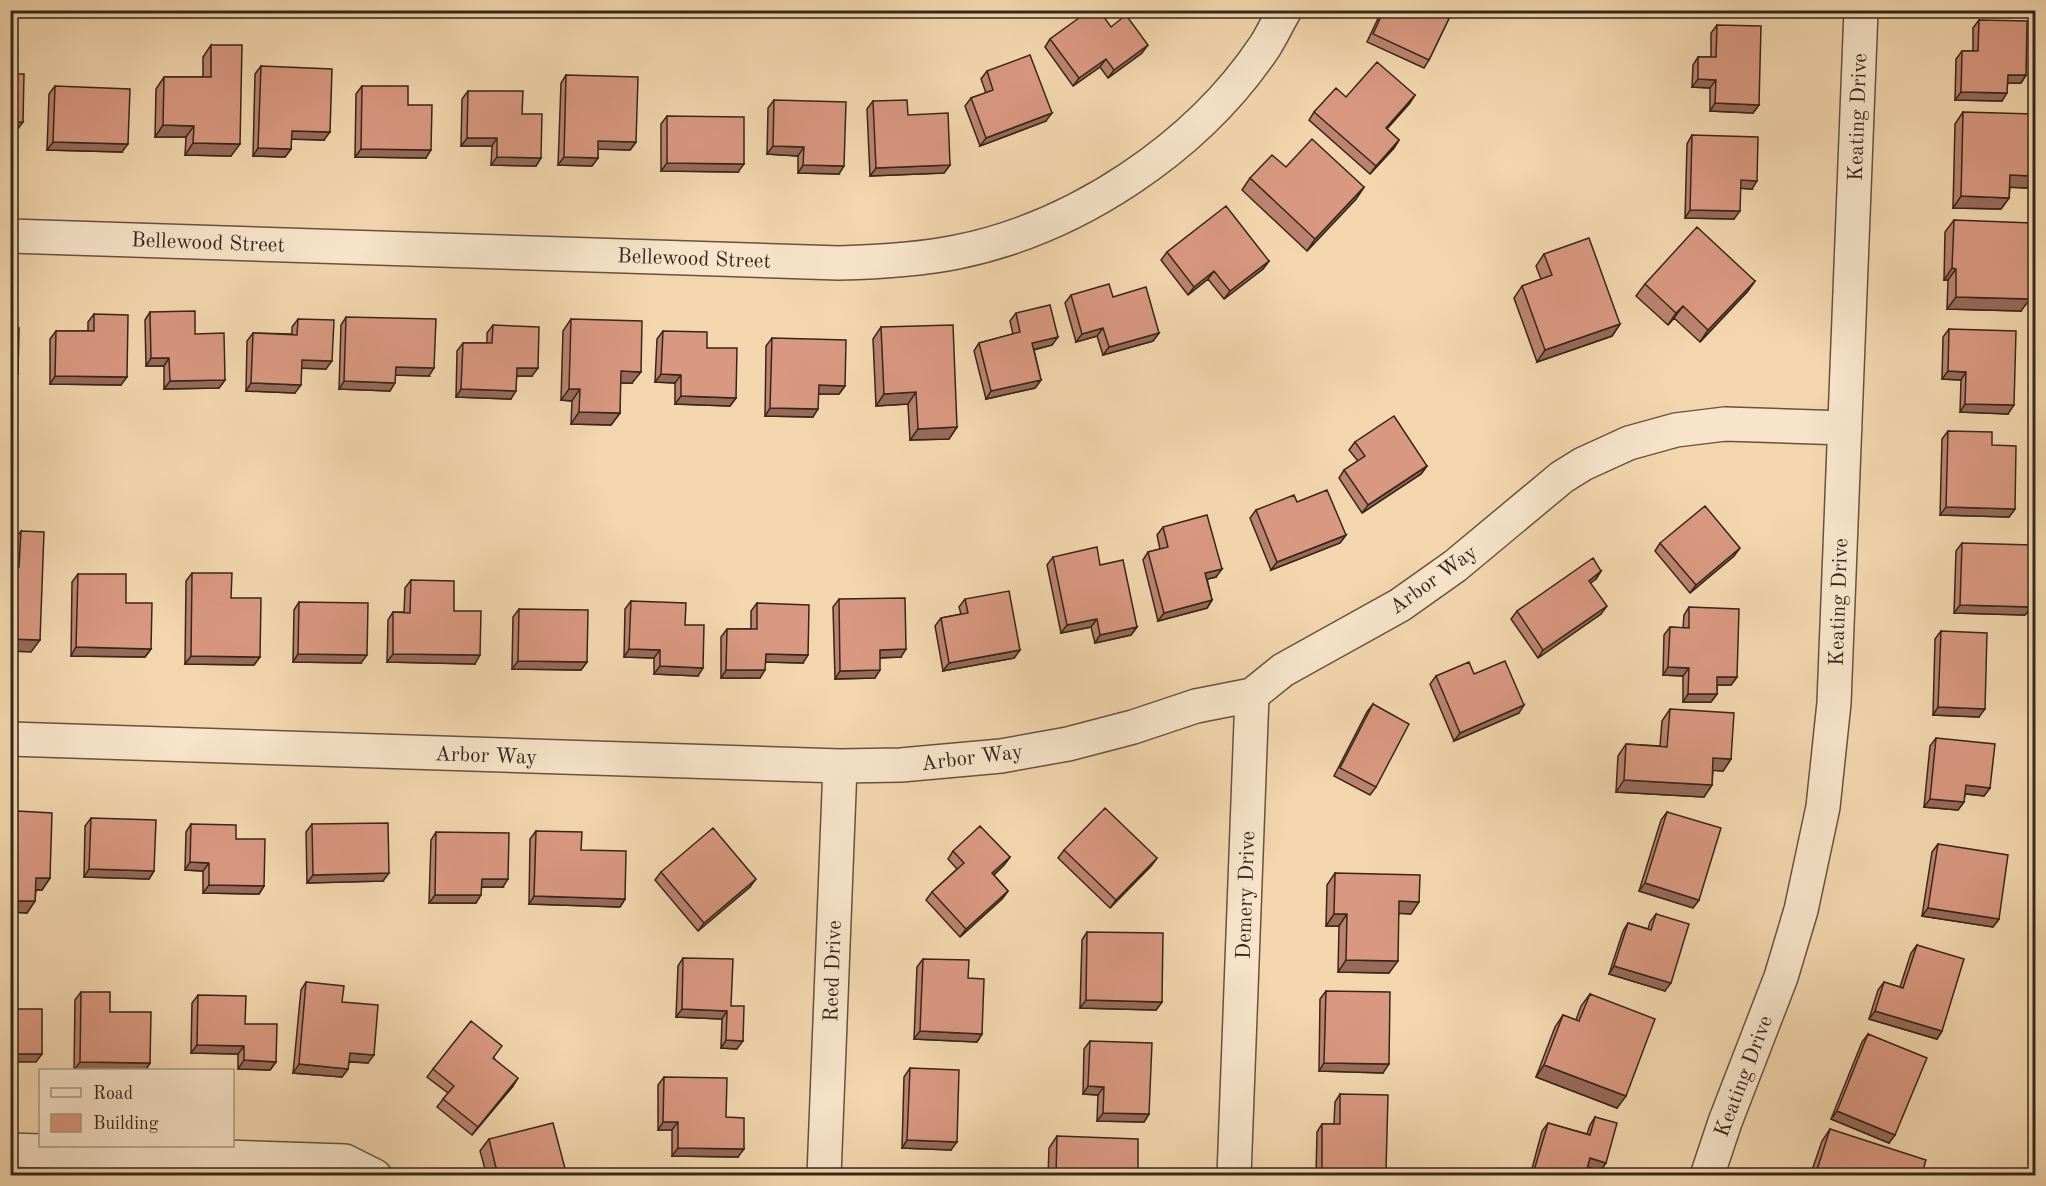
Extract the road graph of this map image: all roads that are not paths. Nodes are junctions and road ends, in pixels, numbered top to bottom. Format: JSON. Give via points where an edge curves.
{"nodes":[{"id":1,"x":1285,"y":10,"type":"edge"},
{"id":2,"x":1861,"y":10,"type":"edge"},
{"id":3,"x":10,"y":236,"type":"edge"},
{"id":4,"x":1845,"y":428,"type":"junction"},
{"id":5,"x":1252,"y":695,"type":"junction"},
{"id":6,"x":10,"y":739,"type":"edge"},
{"id":7,"x":840,"y":766,"type":"junction"},
{"id":8,"x":10,"y":1150,"type":"edge"},
{"id":9,"x":375,"y":1176,"type":"edge"},
{"id":10,"x":824,"y":1176,"type":"edge"},
{"id":11,"x":1234,"y":1176,"type":"edge"},
{"id":12,"x":1707,"y":1176,"type":"edge"}],
"edges":[{"from":1,"to":3,"type":"street","name":"Bellewood Street","via":[[1264,47],[1220,102],[1186,136],[1130,179],[1068,214],[1002,240],[956,252],[886,262],[839,262]]},
{"from":2,"to":4,"type":"street","name":"Keating Drive"},
{"from":4,"to":5,"type":"street","name":"Arbor Way","via":[[1725,424],[1676,430],[1629,443],[1562,477],[1455,566],[1400,605],[1283,670]]},
{"from":4,"to":12,"type":"street","name":"Keating Drive","via":[[1834,703],[1823,807],[1801,909],[1781,977]]},
{"from":5,"to":7,"type":"street","name":"Arbor Way","via":[[1196,706],[1068,744],[1001,756]]},
{"from":5,"to":11,"type":"street","name":"Demery Drive"},
{"from":6,"to":7,"type":"street","name":"Arbor Way"},
{"from":7,"to":10,"type":"street","name":"Reed Drive"},
{"from":8,"to":9,"type":"street","via":[[345,1161]]}]}
